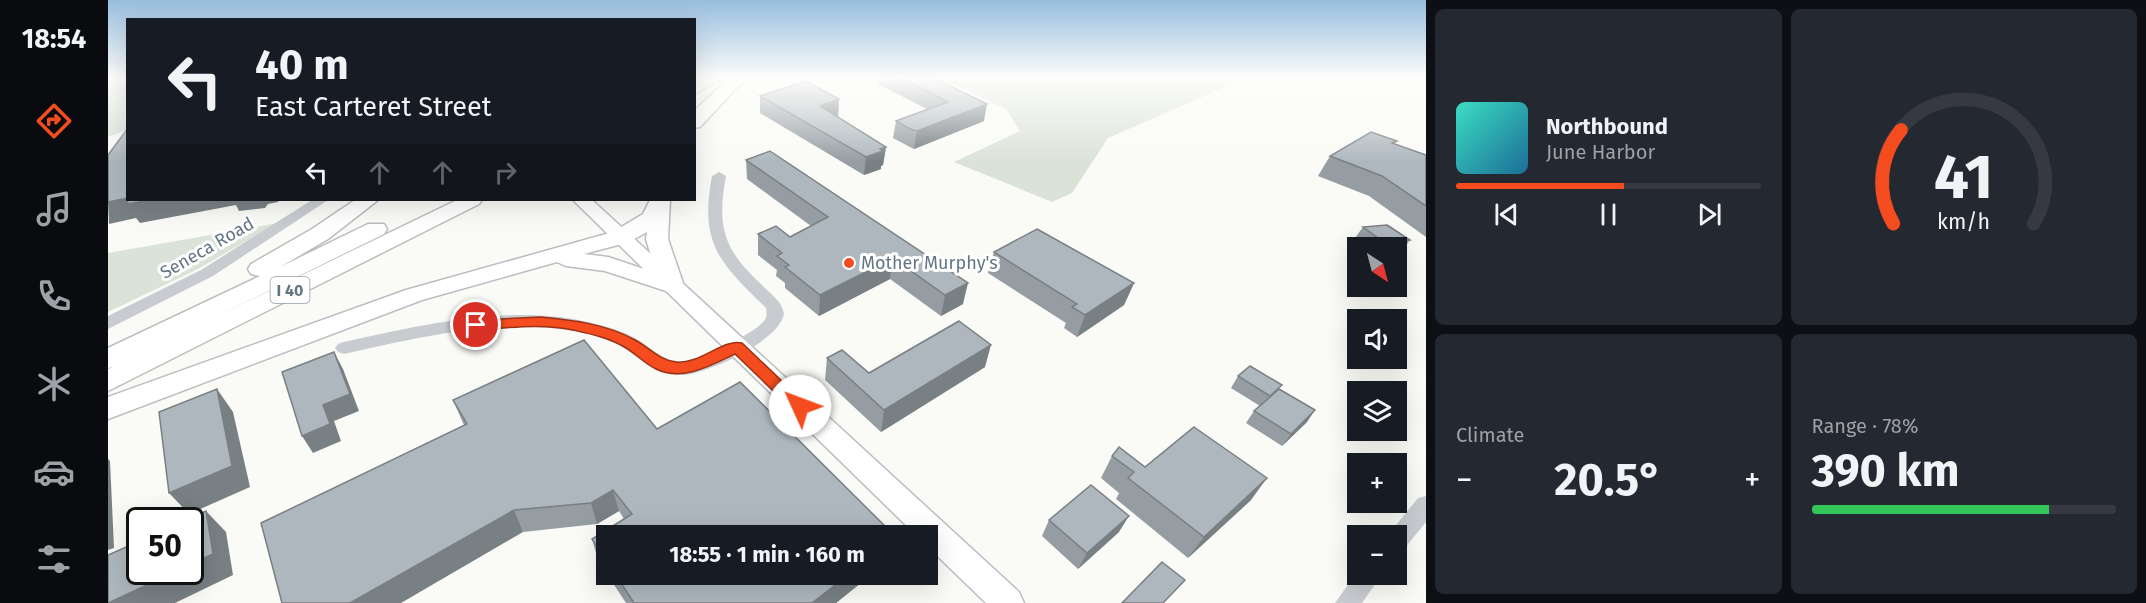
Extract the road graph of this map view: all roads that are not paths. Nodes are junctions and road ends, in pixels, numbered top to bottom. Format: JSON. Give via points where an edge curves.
{"nodes":[{"id":1,"x":711,"y":105,"type":"edge"},
{"id":2,"x":696,"y":121,"type":"edge"},
{"id":3,"x":718,"y":176,"type":"dead end"},
{"id":4,"x":319,"y":201,"type":"edge"},
{"id":5,"x":367,"y":201,"type":"edge"},
{"id":6,"x":436,"y":201,"type":"edge"},
{"id":7,"x":470,"y":201,"type":"edge"},
{"id":8,"x":583,"y":201,"type":"edge"},
{"id":9,"x":659,"y":204,"type":"edge"},
{"id":10,"x":621,"y":237,"type":"junction"},
{"id":11,"x":522,"y":263,"type":"junction"},
{"id":12,"x":672,"y":286,"type":"junction"},
{"id":13,"x":108,"y":323,"type":"edge"},
{"id":14,"x":736,"y":347,"type":"junction"},
{"id":15,"x":344,"y":348,"type":"dead end"},
{"id":16,"x":118,"y":354,"type":"edge"},
{"id":17,"x":108,"y":381,"type":"edge"},
{"id":18,"x":108,"y":408,"type":"edge"},
{"id":19,"x":1426,"y":505,"type":"edge"},
{"id":20,"x":1407,"y":528,"type":"edge"},
{"id":21,"x":1361,"y":585,"type":"edge"},
{"id":22,"x":1008,"y":603,"type":"edge"},
{"id":23,"x":1347,"y":603,"type":"edge"}],
"edges":[{"from":1,"to":2,"type":"highway"},
{"from":3,"to":14,"type":"street","via":[[712,221],[718,242],[776,312],[772,325]]},
{"from":4,"to":13,"type":"street","name":"Seneca Road","via":[[207,273]]},
{"from":5,"to":16,"type":"highway","via":[[320,234],[180,313]]},
{"from":6,"to":16,"type":"highway","number":"I 40"},
{"from":7,"to":17,"type":"highway","number":"I 40"},
{"from":8,"to":10,"type":"main road"},
{"from":9,"to":10,"type":"highway","via":[[648,223]]},
{"from":9,"to":12,"type":"highway","via":[[657,238]]},
{"from":10,"to":11,"type":"highway"},
{"from":10,"to":12,"type":"main road"},
{"from":11,"to":12,"type":"highway","via":[[568,258],[593,261]]},
{"from":11,"to":18,"type":"highway","via":[[318,328]]},
{"from":12,"to":14,"type":"main road"},
{"from":14,"to":15,"type":"street","via":[[700,364],[680,368],[661,365],[630,343],[606,333],[541,322],[415,332]]},
{"from":14,"to":22,"type":"main road"},
{"from":19,"to":20,"type":"street"},
{"from":21,"to":23,"type":"street"}]}
